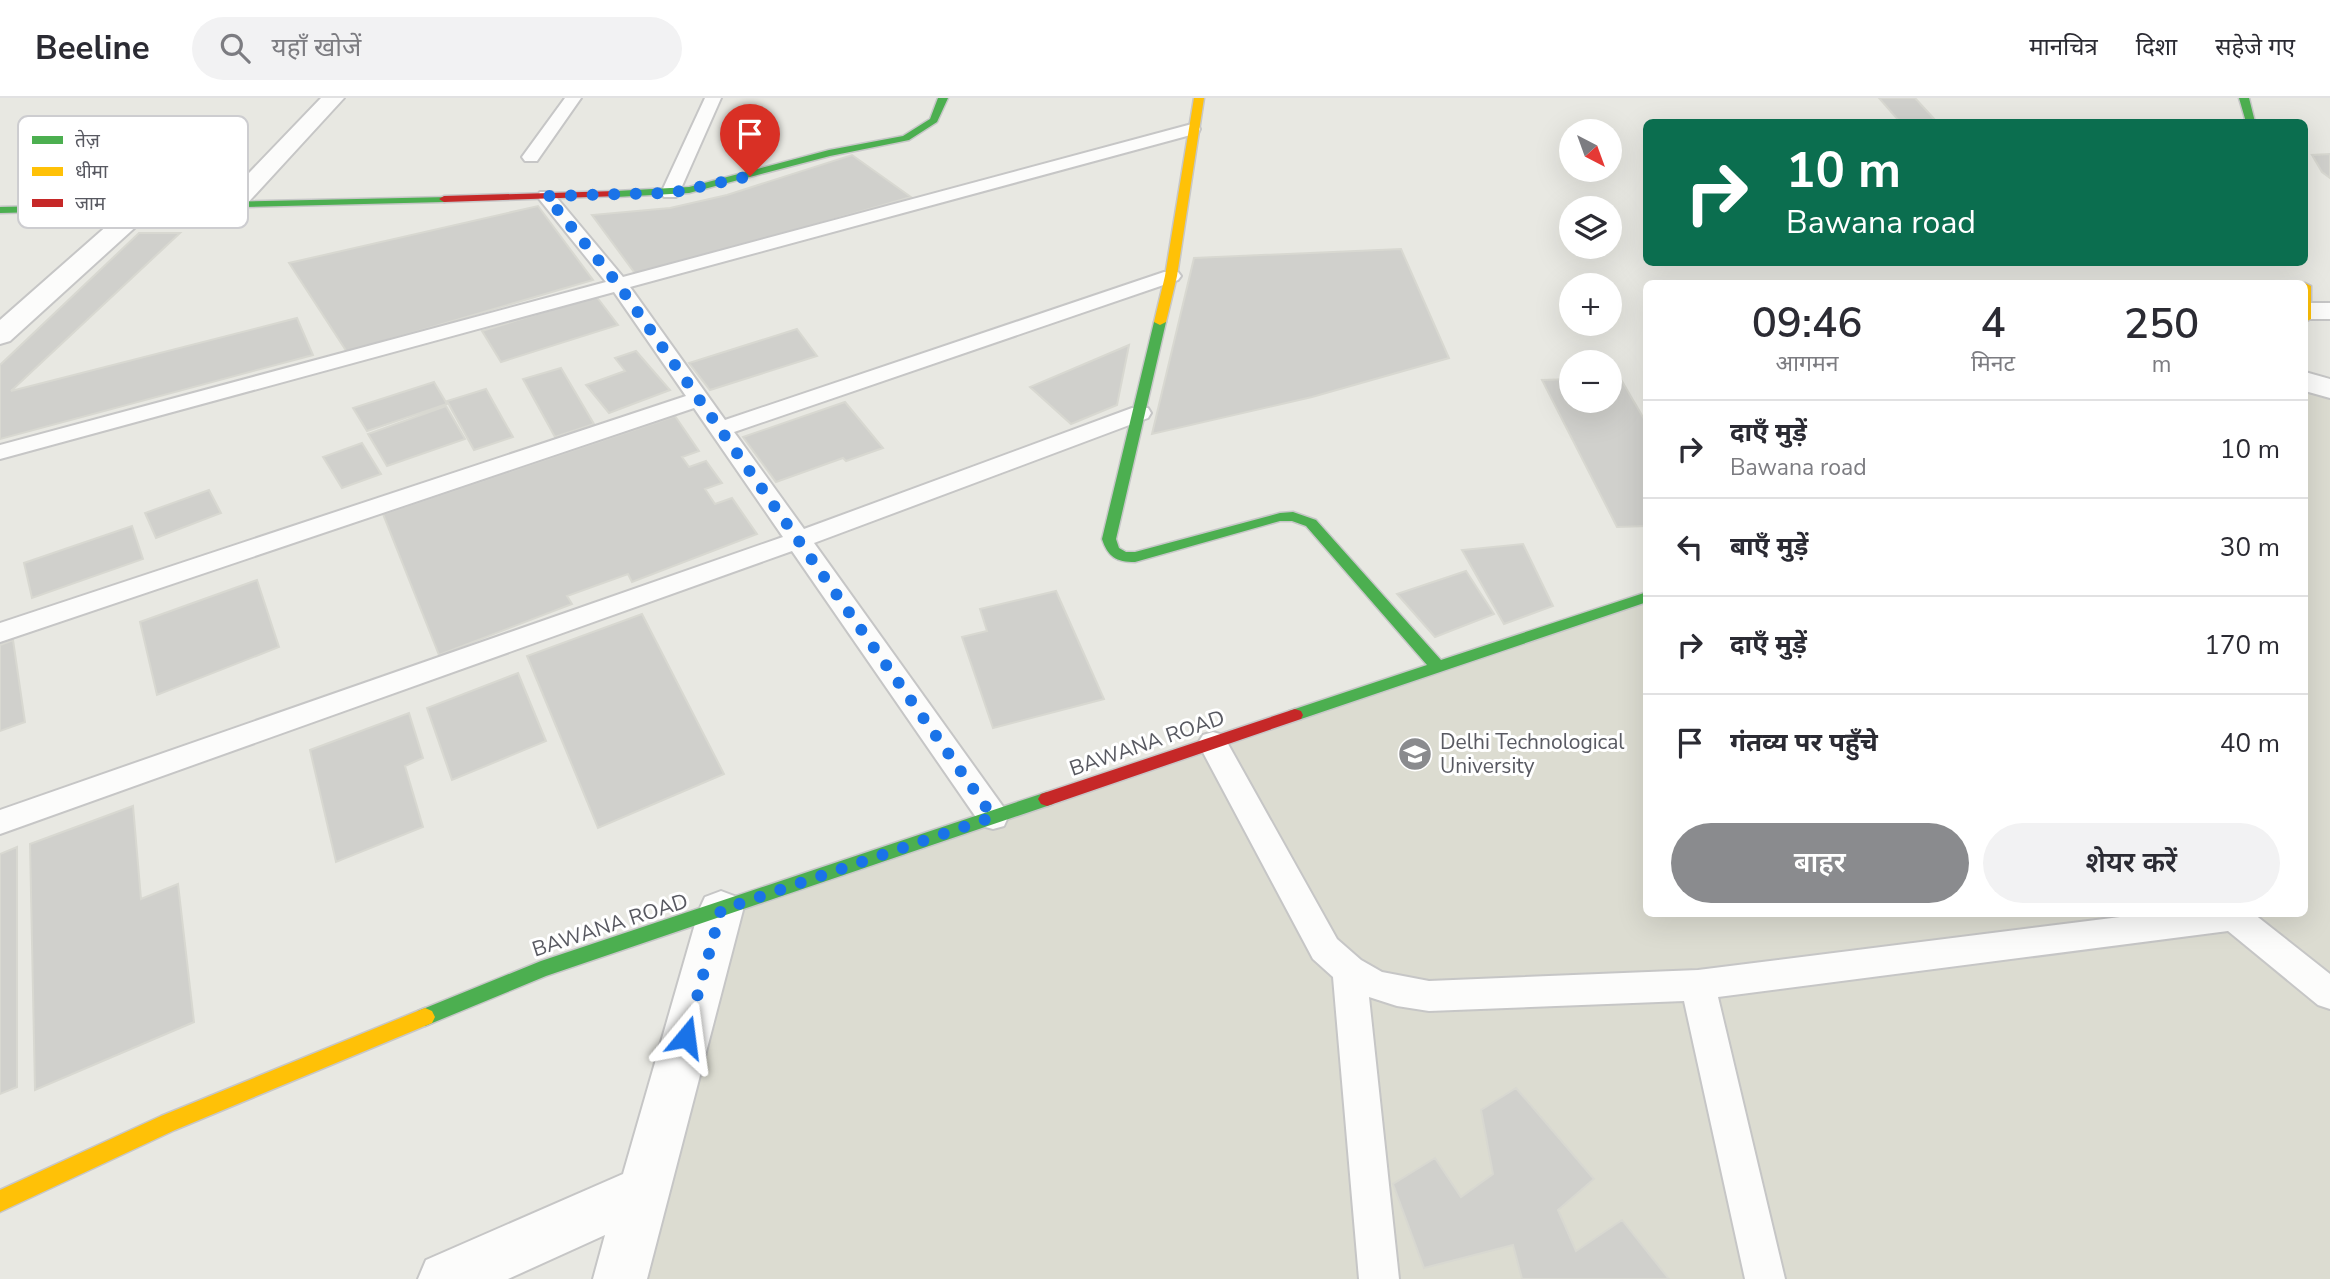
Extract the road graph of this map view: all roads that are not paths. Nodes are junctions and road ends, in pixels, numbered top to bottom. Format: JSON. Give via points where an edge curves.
{"nodes":[{"id":1,"x":333,"y":98,"type":"edge"},
{"id":2,"x":573,"y":98,"type":"edge"},
{"id":3,"x":713,"y":98,"type":"edge"},
{"id":4,"x":943,"y":98,"type":"edge"},
{"id":5,"x":1199,"y":98,"type":"edge"},
{"id":6,"x":2245,"y":98,"type":"edge"},
{"id":7,"x":2250,"y":119,"type":"edge"},
{"id":8,"x":1192,"y":130,"type":"junction"},
{"id":9,"x":531,"y":157,"type":"dead end"},
{"id":10,"x":248,"y":188,"type":"edge"},
{"id":11,"x":670,"y":193,"type":"junction"},
{"id":12,"x":546,"y":196,"type":"junction"},
{"id":13,"x":248,"y":204,"type":"edge"},
{"id":14,"x":18,"y":210,"type":"edge"},
{"id":15,"x":0,"y":211,"type":"edge"},
{"id":16,"x":120,"y":228,"type":"edge"},
{"id":17,"x":1171,"y":276,"type":"junction"},
{"id":18,"x":618,"y":284,"type":"junction"},
{"id":19,"x":0,"y":335,"type":"edge"},
{"id":20,"x":2308,"y":382,"type":"edge"},
{"id":21,"x":2330,"y":389,"type":"edge"},
{"id":22,"x":699,"y":399,"type":"junction"},
{"id":23,"x":1140,"y":413,"type":"junction"},
{"id":24,"x":720,"y":429,"type":"junction"},
{"id":25,"x":0,"y":452,"type":"edge"},
{"id":26,"x":798,"y":540,"type":"junction"},
{"id":27,"x":1643,"y":598,"type":"edge"},
{"id":28,"x":0,"y":633,"type":"edge"},
{"id":29,"x":1438,"y":667,"type":"junction"},
{"id":30,"x":1213,"y":743,"type":"junction"},
{"id":31,"x":993,"y":817,"type":"junction"},
{"id":32,"x":0,"y":822,"type":"edge"},
{"id":33,"x":721,"y":910,"type":"junction"},
{"id":34,"x":2217,"y":917,"type":"edge"},
{"id":35,"x":2234,"y":917,"type":"edge"},
{"id":36,"x":1349,"y":972,"type":"junction"},
{"id":37,"x":1699,"y":985,"type":"junction"},
{"id":38,"x":2330,"y":994,"type":"edge"},
{"id":39,"x":644,"y":1191,"type":"junction"},
{"id":40,"x":0,"y":1201,"type":"edge"},
{"id":41,"x":445,"y":1279,"type":"edge"},
{"id":42,"x":620,"y":1279,"type":"edge"},
{"id":43,"x":1379,"y":1279,"type":"edge"},
{"id":44,"x":1765,"y":1279,"type":"edge"}],
"edges":[{"from":1,"to":10,"type":"street"},
{"from":2,"to":9,"type":"lane"},
{"from":3,"to":11,"type":"lane"},
{"from":4,"to":11,"type":"street","via":[[933,122],[907,137]]},
{"from":5,"to":8,"type":"street"},
{"from":6,"to":7,"type":"street"},
{"from":8,"to":17,"type":"street"},
{"from":8,"to":18,"type":"lane"},
{"from":11,"to":12,"type":"street"},
{"from":12,"to":13,"type":"street"},
{"from":12,"to":18,"type":"lane"},
{"from":14,"to":15,"type":"street"},
{"from":16,"to":19,"type":"street"},
{"from":17,"to":23,"type":"street"},
{"from":17,"to":24,"type":"lane"},
{"from":18,"to":22,"type":"lane"},
{"from":18,"to":25,"type":"lane"},
{"from":20,"to":21,"type":"street"},
{"from":22,"to":24,"type":"lane"},
{"from":22,"to":28,"type":"lane"},
{"from":23,"to":26,"type":"lane"},
{"from":23,"to":29,"type":"street","via":[[1109,540],[1113,551],[1135,557],[1280,517],[1303,518]]},
{"from":24,"to":26,"type":"lane"},
{"from":26,"to":31,"type":"lane"},
{"from":26,"to":32,"type":"lane"},
{"from":27,"to":29,"type":"street","name":"BAWANA ROAD"},
{"from":29,"to":30,"type":"street","name":"BAWANA ROAD"},
{"from":30,"to":31,"type":"street","name":"BAWANA ROAD"},
{"from":30,"to":36,"type":"lane","via":[[1325,949]]},
{"from":31,"to":33,"type":"street","name":"BAWANA ROAD"},
{"from":33,"to":39,"type":"street"},
{"from":33,"to":40,"type":"street","name":"BAWANA ROAD","via":[[541,969],[169,1123]]},
{"from":34,"to":37,"type":"lane"},
{"from":35,"to":38,"type":"lane"},
{"from":36,"to":37,"type":"lane","via":[[1387,990],[1429,996]]},
{"from":36,"to":43,"type":"lane"},
{"from":37,"to":44,"type":"lane"},
{"from":39,"to":41,"type":"street"},
{"from":39,"to":42,"type":"street"}]}
